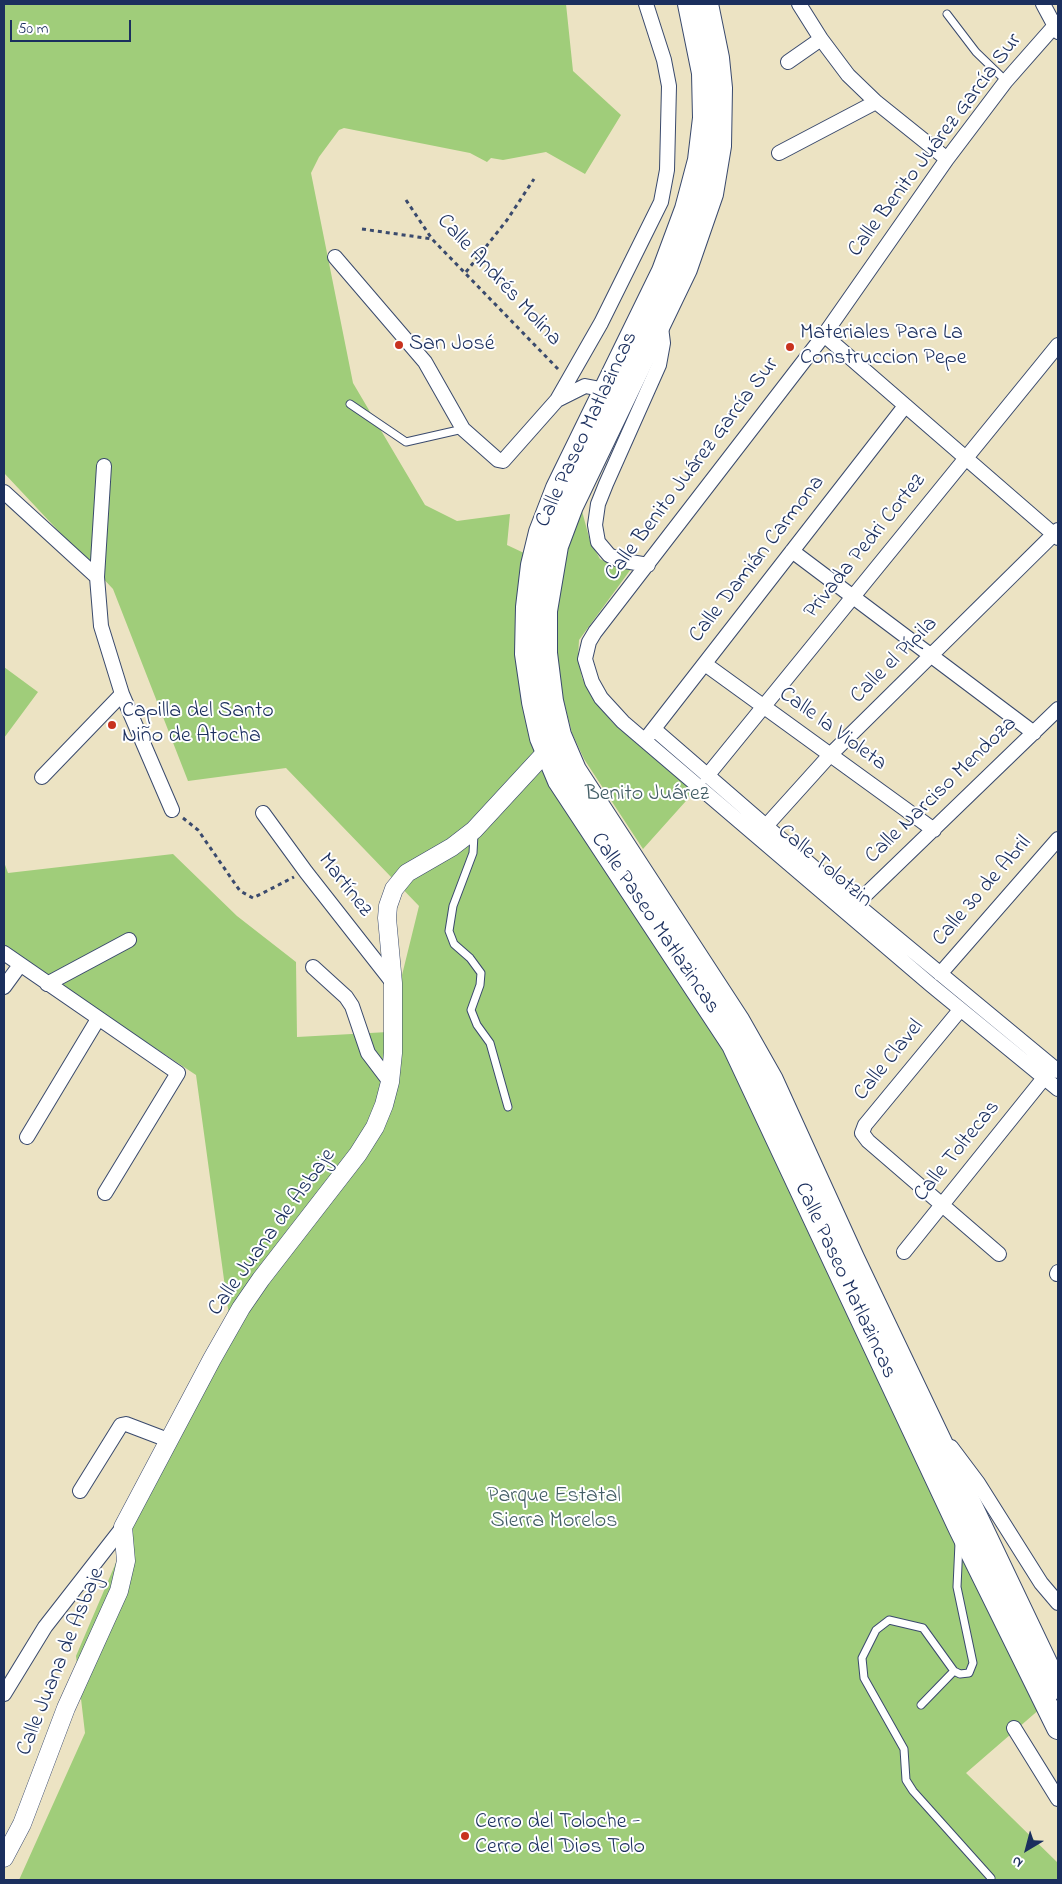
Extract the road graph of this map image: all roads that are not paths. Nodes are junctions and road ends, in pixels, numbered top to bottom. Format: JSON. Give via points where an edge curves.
{"nodes":[{"id":1,"x":646,"y":4,"type":"edge"},
{"id":2,"x":689,"y":4,"type":"edge"},
{"id":3,"x":707,"y":4,"type":"edge"},
{"id":4,"x":799,"y":4,"type":"edge"},
{"id":5,"x":1043,"y":4,"type":"edge"},
{"id":6,"x":947,"y":14,"type":"dead end"},
{"id":7,"x":1057,"y":26,"type":"edge"},
{"id":8,"x":821,"y":40,"type":"junction"},
{"id":9,"x":788,"y":62,"type":"dead end"},
{"id":10,"x":1006,"y":81,"type":"junction"},
{"id":11,"x":876,"y":102,"type":"junction"},
{"id":12,"x":779,"y":153,"type":"dead end"},
{"id":13,"x":947,"y":159,"type":"junction"},
{"id":14,"x":335,"y":257,"type":"dead end"},
{"id":15,"x":661,"y":321,"type":"junction"},
{"id":16,"x":824,"y":335,"type":"junction"},
{"id":17,"x":1058,"y":345,"type":"edge"},
{"id":18,"x":615,"y":392,"type":"junction"},
{"id":19,"x":557,"y":400,"type":"junction"},
{"id":20,"x":350,"y":404,"type":"dead end"},
{"id":21,"x":905,"y":406,"type":"junction"},
{"id":22,"x":463,"y":429,"type":"junction"},
{"id":23,"x":967,"y":458,"type":"junction"},
{"id":24,"x":104,"y":466,"type":"dead end"},
{"id":25,"x":4,"y":492,"type":"edge"},
{"id":26,"x":1057,"y":534,"type":"edge"},
{"id":27,"x":792,"y":551,"type":"junction"},
{"id":28,"x":648,"y":565,"type":"junction"},
{"id":29,"x":98,"y":577,"type":"junction"},
{"id":30,"x":853,"y":596,"type":"junction"},
{"id":31,"x":930,"y":655,"type":"junction"},
{"id":32,"x":585,"y":659,"type":"joint"},
{"id":33,"x":705,"y":664,"type":"junction"},
{"id":34,"x":122,"y":694,"type":"junction"},
{"id":35,"x":764,"y":706,"type":"junction"},
{"id":36,"x":1058,"y":709,"type":"edge"},
{"id":37,"x":1034,"y":733,"type":"junction"},
{"id":38,"x":650,"y":735,"type":"junction"},
{"id":39,"x":546,"y":752,"type":"junction"},
{"id":40,"x":830,"y":755,"type":"junction"},
{"id":41,"x":707,"y":776,"type":"junction"},
{"id":42,"x":42,"y":777,"type":"dead end"},
{"id":43,"x":172,"y":810,"type":"road end"},
{"id":44,"x":263,"y":813,"type":"dead end"},
{"id":45,"x":766,"y":826,"type":"junction"},
{"id":46,"x":474,"y":830,"type":"junction"},
{"id":47,"x":934,"y":830,"type":"junction"},
{"id":48,"x":1058,"y":839,"type":"edge"},
{"id":49,"x":856,"y":904,"type":"junction"},
{"id":50,"x":129,"y":940,"type":"dead end"},
{"id":51,"x":4,"y":953,"type":"edge"},
{"id":52,"x":20,"y":965,"type":"junction"},
{"id":53,"x":313,"y":967,"type":"dead end"},
{"id":54,"x":940,"y":974,"type":"junction"},
{"id":55,"x":393,"y":983,"type":"junction"},
{"id":56,"x":47,"y":984,"type":"junction"},
{"id":57,"x":4,"y":987,"type":"edge"},
{"id":58,"x":960,"y":1010,"type":"junction"},
{"id":59,"x":98,"y":1019,"type":"junction"},
{"id":60,"x":1057,"y":1066,"type":"edge"},
{"id":61,"x":1044,"y":1078,"type":"junction"},
{"id":62,"x":390,"y":1082,"type":"junction"},
{"id":63,"x":1058,"y":1089,"type":"edge"},
{"id":64,"x":508,"y":1108,"type":"dead end"},
{"id":65,"x":27,"y":1137,"type":"dead end"},
{"id":66,"x":105,"y":1193,"type":"dead end"},
{"id":67,"x":943,"y":1205,"type":"junction"},
{"id":68,"x":904,"y":1252,"type":"dead end"},
{"id":69,"x":999,"y":1254,"type":"dead end"},
{"id":70,"x":935,"y":1427,"type":"junction"},
{"id":71,"x":168,"y":1440,"type":"junction"},
{"id":72,"x":80,"y":1490,"type":"dead end"},
{"id":73,"x":123,"y":1527,"type":"junction"},
{"id":74,"x":960,"y":1529,"type":"junction"},
{"id":75,"x":1058,"y":1603,"type":"edge"},
{"id":76,"x":954,"y":1671,"type":"junction"},
{"id":77,"x":1058,"y":1688,"type":"edge"},
{"id":78,"x":4,"y":1694,"type":"edge"},
{"id":79,"x":921,"y":1706,"type":"dead end"},
{"id":80,"x":1014,"y":1728,"type":"dead end"},
{"id":81,"x":1058,"y":1728,"type":"edge"},
{"id":82,"x":1058,"y":1800,"type":"edge"},
{"id":83,"x":4,"y":1858,"type":"edge"},
{"id":84,"x":991,"y":1878,"type":"dead end"}],
"edges":[{"from":1,"to":19,"type":"street","via":[[669,86],[666,184],[662,202]]},
{"from":2,"to":18,"type":"highway","name":"Calle Paseo Matlazincas","via":[[703,73],[704,118],[699,160],[686,209]]},
{"from":3,"to":15,"type":"highway","name":"Calle Paseo Matlazincas","via":[[721,88],[717,168],[696,244]]},
{"from":4,"to":8,"type":"street"},
{"from":5,"to":7,"type":"street"},
{"from":6,"to":10,"type":"lane","via":[[976,52]]},
{"from":7,"to":10,"type":"street","name":"Calle Benito Juárez García Sur"},
{"from":8,"to":9,"type":"street"},
{"from":8,"to":11,"type":"street","via":[[848,76]]},
{"from":10,"to":13,"type":"street","name":"Calle Benito Juárez García Sur"},
{"from":11,"to":12,"type":"street"},
{"from":11,"to":13,"type":"street"},
{"from":13,"to":16,"type":"street","name":"Calle Benito Juárez García Sur"},
{"from":14,"to":22,"type":"street","via":[[425,362]]},
{"from":15,"to":18,"type":"highway","name":"Calle Paseo Matlazincas"},
{"from":15,"to":28,"type":"street","via":[[663,343],[659,365],[598,504],[595,525],[598,542],[609,556]]},
{"from":16,"to":21,"type":"street"},
{"from":16,"to":28,"type":"street","name":"Calle Benito Juárez García Sur"},
{"from":17,"to":23,"type":"street","name":"Privada Pedri Cortez"},
{"from":18,"to":19,"type":"street","via":[[585,386]]},
{"from":18,"to":39,"type":"highway","name":"Calle Paseo Matlazincas","via":[[550,503],[532,566],[526,654],[532,702]]},
{"from":18,"to":70,"type":"highway","name":"Calle Paseo Matlazincas","via":[[553,563],[546,637],[552,701],[560,734],[575,770],[738,1020],[772,1080]]},
{"from":19,"to":22,"type":"street","via":[[505,459],[498,460]]},
{"from":20,"to":22,"type":"lane","via":[[406,442]]},
{"from":21,"to":23,"type":"street"},
{"from":21,"to":27,"type":"street","name":"Calle Damián Carmona"},
{"from":23,"to":26,"type":"street"},
{"from":23,"to":30,"type":"street","name":"Privada Pedri Cortez"},
{"from":24,"to":29,"type":"street"},
{"from":25,"to":29,"type":"street"},
{"from":26,"to":31,"type":"street","name":"Calle el Pípila"},
{"from":27,"to":30,"type":"street"},
{"from":27,"to":33,"type":"street","name":"Calle Damián Carmona"},
{"from":28,"to":32,"type":"street","name":"Calle Benito Juárez García Sur","via":[[588,642]]},
{"from":29,"to":34,"type":"street","via":[[101,626]]},
{"from":30,"to":31,"type":"street"},
{"from":30,"to":35,"type":"street","name":"Privada Pedri Cortez"},
{"from":31,"to":37,"type":"street"},
{"from":31,"to":40,"type":"street","name":"Calle el Pípila"},
{"from":32,"to":38,"type":"street","name":"Calle Tolotzin","via":[[585,667],[601,698],[623,722]]},
{"from":33,"to":35,"type":"street","name":"Calle la Violeta"},
{"from":33,"to":38,"type":"street","name":"Calle Damián Carmona"},
{"from":34,"to":42,"type":"street"},
{"from":34,"to":43,"type":"street"},
{"from":35,"to":40,"type":"street","name":"Calle la Violeta"},
{"from":35,"to":41,"type":"street","name":"Privada Pedri Cortez"},
{"from":36,"to":37,"type":"street","name":"Calle Narciso Mendoza"},
{"from":37,"to":47,"type":"street","name":"Calle Narciso Mendoza"},
{"from":38,"to":41,"type":"street","name":"Calle Tolotzin"},
{"from":38,"to":58,"type":"street","name":"Calle Tolotzin"},
{"from":39,"to":46,"type":"street","name":"Calle Juana de Asbaje"},
{"from":39,"to":74,"type":"highway","name":"Calle Paseo Matlazincas","via":[[564,788],[733,1045]]},
{"from":40,"to":45,"type":"street","name":"Calle el Pípila"},
{"from":40,"to":47,"type":"street","name":"Calle la Violeta"},
{"from":41,"to":45,"type":"street","name":"Calle Tolotzin"},
{"from":44,"to":55,"type":"street","name":"Martínez"},
{"from":45,"to":49,"type":"street","name":"Calle Tolotzin"},
{"from":46,"to":55,"type":"street","name":"Calle Juana de Asbaje","via":[[452,847],[406,873],[394,889],[387,918]]},
{"from":46,"to":64,"type":"lane","via":[[473,853],[453,906],[449,931],[454,944],[481,973],[472,1010],[476,1025],[490,1043]]},
{"from":47,"to":49,"type":"street","name":"Calle Narciso Mendoza"},
{"from":48,"to":54,"type":"street","name":"Calle 30 de Abril"},
{"from":49,"to":54,"type":"street","name":"Calle Tolotzin"},
{"from":50,"to":56,"type":"street"},
{"from":51,"to":52,"type":"street"},
{"from":52,"to":56,"type":"street"},
{"from":52,"to":57,"type":"street"},
{"from":53,"to":62,"type":"street","via":[[346,997],[368,1053]]},
{"from":54,"to":60,"type":"street","name":"Calle Tolotzin"},
{"from":55,"to":62,"type":"street","name":"Calle Juana de Asbaje"},
{"from":56,"to":59,"type":"street"},
{"from":58,"to":61,"type":"street","name":"Calle Tolotzin"},
{"from":58,"to":67,"type":"street","name":"Calle Clavel","via":[[865,1125],[862,1133]]},
{"from":59,"to":65,"type":"street"},
{"from":59,"to":66,"type":"street","via":[[176,1071],[177,1078]]},
{"from":61,"to":63,"type":"street","name":"Calle Tolotzin"},
{"from":61,"to":67,"type":"street","name":"Calle Toltecas"},
{"from":62,"to":71,"type":"street","name":"Calle Juana de Asbaje","via":[[375,1127],[241,1308]]},
{"from":67,"to":68,"type":"street","name":"Calle Toltecas"},
{"from":67,"to":69,"type":"street"},
{"from":70,"to":75,"type":"street","via":[[978,1483],[1041,1583]]},
{"from":70,"to":77,"type":"highway","name":"Calle Paseo Matlazincas"},
{"from":71,"to":72,"type":"street","via":[[121,1425]]},
{"from":71,"to":73,"type":"street","name":"Calle Juana de Asbaje"},
{"from":73,"to":78,"type":"street","via":[[45,1627]]},
{"from":73,"to":83,"type":"street","name":"Calle Juana de Asbaje","via":[[126,1561],[119,1591],[66,1708],[22,1824]]},
{"from":74,"to":76,"type":"lane","via":[[957,1587],[973,1663],[969,1673]]},
{"from":74,"to":81,"type":"highway","name":"Calle Paseo Matlazincas"},
{"from":76,"to":79,"type":"lane"},
{"from":76,"to":84,"type":"lane","via":[[923,1628],[889,1620],[876,1630],[862,1658],[864,1678],[904,1749],[906,1780]]},
{"from":80,"to":82,"type":"street"}]}
